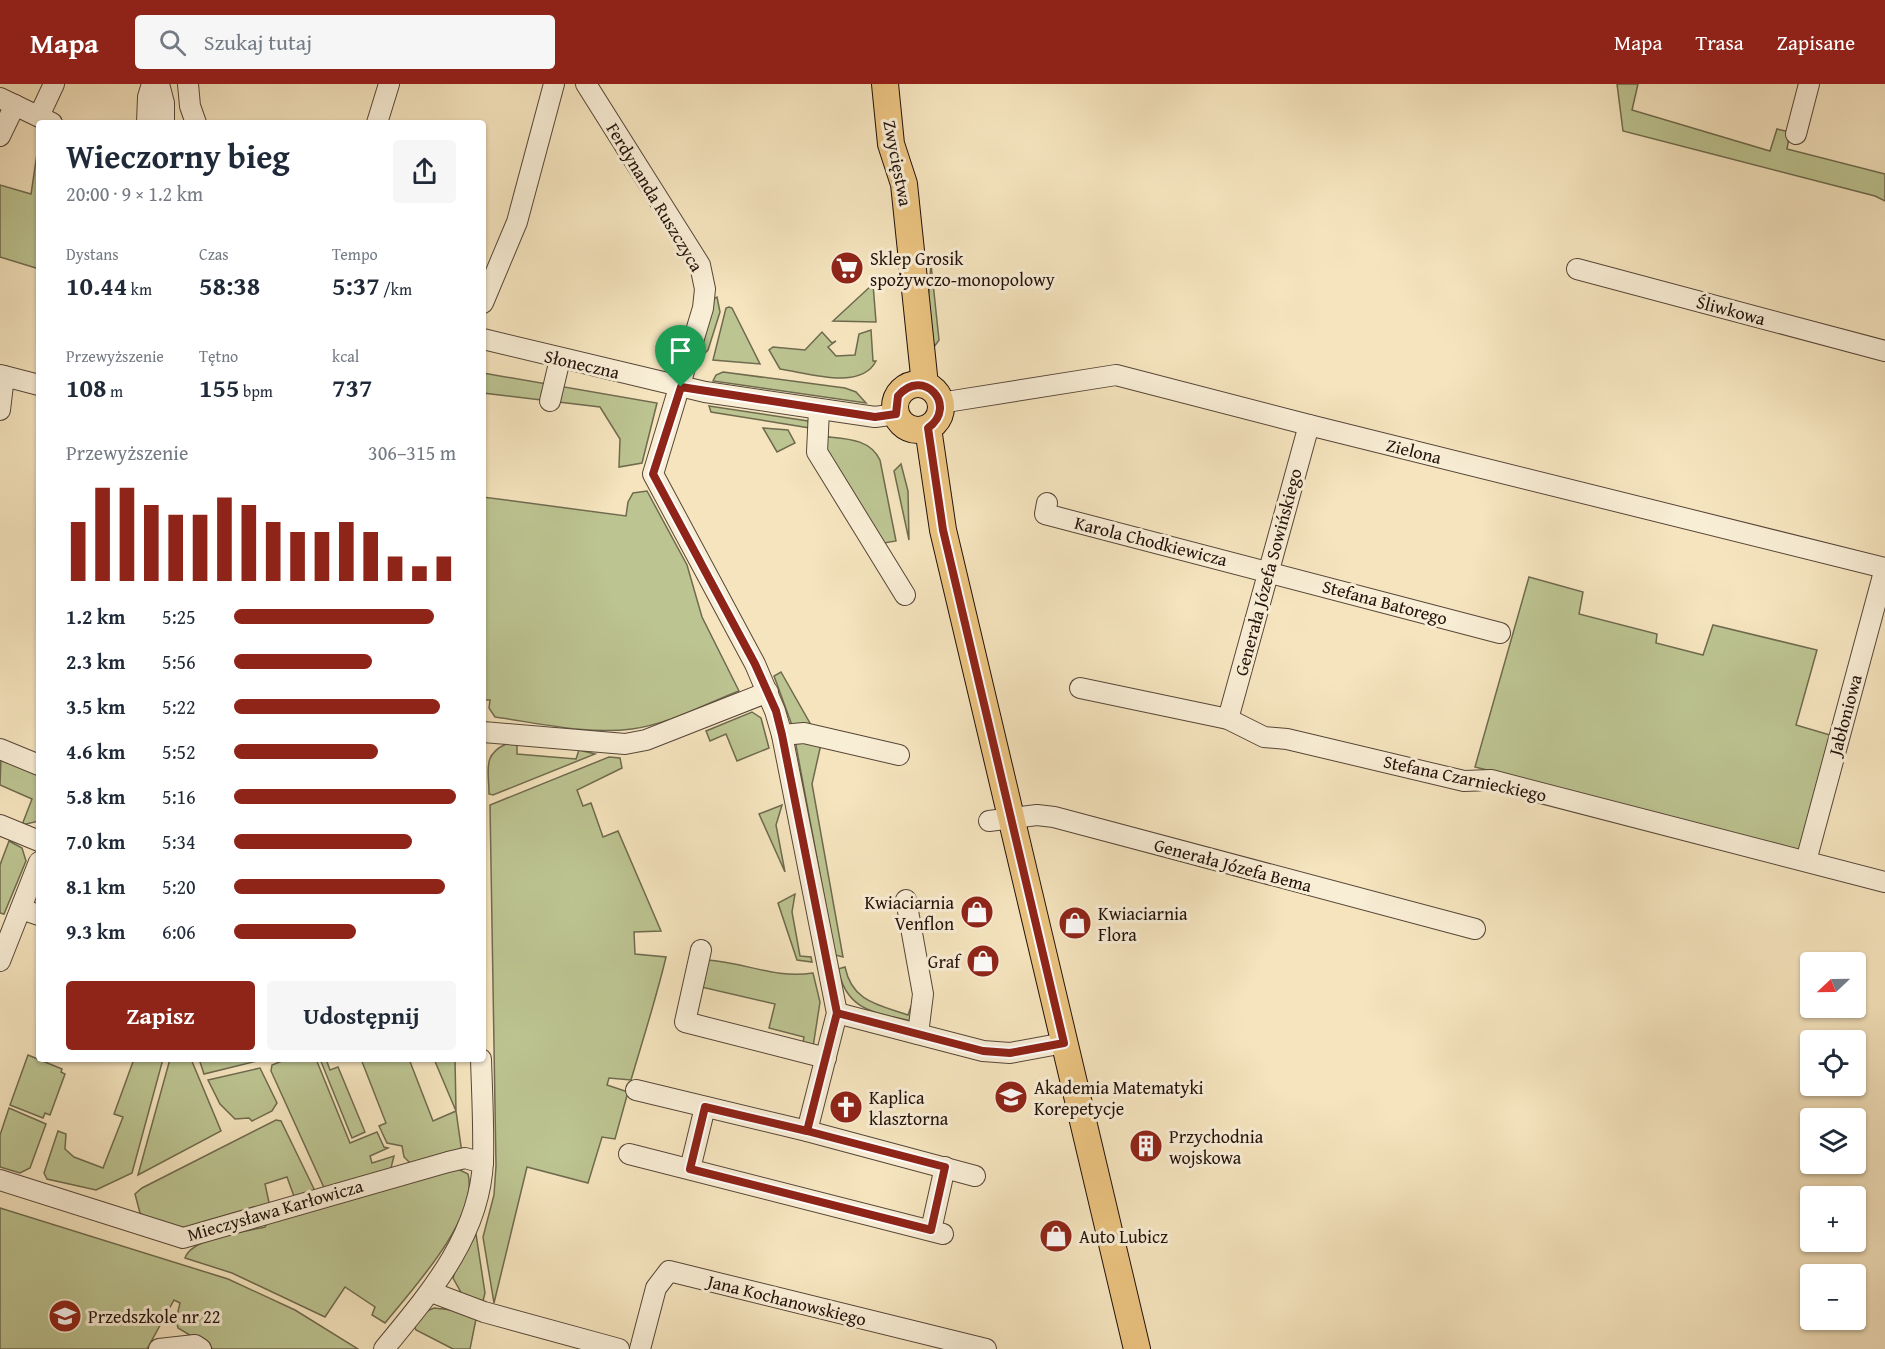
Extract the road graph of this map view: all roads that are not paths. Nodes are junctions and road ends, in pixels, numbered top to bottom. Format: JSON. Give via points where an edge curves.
{"nodes":[{"id":1,"x":54,"y":84,"type":"edge"},
{"id":2,"x":152,"y":84,"type":"edge"},
{"id":3,"x":159,"y":84,"type":"edge"},
{"id":4,"x":188,"y":84,"type":"edge"},
{"id":5,"x":389,"y":84,"type":"edge"},
{"id":6,"x":554,"y":84,"type":"edge"},
{"id":7,"x":586,"y":84,"type":"edge"},
{"id":8,"x":885,"y":84,"type":"edge"},
{"id":9,"x":1809,"y":84,"type":"edge"},
{"id":10,"x":7,"y":101,"type":"edge"},
{"id":11,"x":46,"y":119,"type":"edge"},
{"id":12,"x":147,"y":120,"type":"edge"},
{"id":13,"x":164,"y":120,"type":"edge"},
{"id":14,"x":195,"y":120,"type":"edge"},
{"id":15,"x":378,"y":120,"type":"edge"},
{"id":16,"x":1796,"y":134,"type":"dead end"},
{"id":17,"x":0,"y":136,"type":"edge"},
{"id":18,"x":1577,"y":269,"type":"dead end"},
{"id":19,"x":486,"y":296,"type":"edge"},
{"id":20,"x":486,"y":340,"type":"edge"},
{"id":21,"x":1885,"y":351,"type":"edge"},
{"id":22,"x":560,"y":359,"type":"junction"},
{"id":23,"x":2,"y":375,"type":"edge"},
{"id":24,"x":36,"y":384,"type":"edge"},
{"id":25,"x":681,"y":387,"type":"junction"},
{"id":26,"x":933,"y":394,"type":"junction"},
{"id":27,"x":550,"y":401,"type":"dead end"},
{"id":28,"x":0,"y":410,"type":"edge"},
{"id":29,"x":819,"y":410,"type":"junction"},
{"id":30,"x":896,"y":414,"type":"junction"},
{"id":31,"x":1309,"y":425,"type":"junction"},
{"id":32,"x":928,"y":428,"type":"junction"},
{"id":33,"x":1047,"y":503,"type":"dead end"},
{"id":34,"x":1885,"y":568,"type":"edge"},
{"id":35,"x":1269,"y":571,"type":"junction"},
{"id":36,"x":905,"y":595,"type":"dead end"},
{"id":37,"x":1500,"y":633,"type":"dead end"},
{"id":38,"x":1080,"y":688,"type":"dead end"},
{"id":39,"x":768,"y":692,"type":"junction"},
{"id":40,"x":1228,"y":719,"type":"junction"},
{"id":41,"x":486,"y":732,"type":"edge"},
{"id":42,"x":782,"y":735,"type":"junction"},
{"id":43,"x":0,"y":749,"type":"edge"},
{"id":44,"x":899,"y":755,"type":"dead end"},
{"id":45,"x":36,"y":764,"type":"edge"},
{"id":46,"x":1000,"y":819,"type":"junction"},
{"id":47,"x":0,"y":825,"type":"edge"},
{"id":48,"x":36,"y":840,"type":"edge"},
{"id":49,"x":1806,"y":861,"type":"junction"},
{"id":50,"x":36,"y":879,"type":"edge"},
{"id":51,"x":1885,"y":882,"type":"edge"},
{"id":52,"x":906,"y":900,"type":"dead end"},
{"id":53,"x":30,"y":912,"type":"edge"},
{"id":54,"x":1475,"y":929,"type":"dead end"},
{"id":55,"x":700,"y":950,"type":"dead end"},
{"id":56,"x":0,"y":961,"type":"edge"},
{"id":57,"x":837,"y":1013,"type":"junction"},
{"id":58,"x":918,"y":1034,"type":"junction"},
{"id":59,"x":1064,"y":1043,"type":"junction"},
{"id":60,"x":826,"y":1058,"type":"junction"},
{"id":61,"x":481,"y":1062,"type":"edge"},
{"id":62,"x":636,"y":1090,"type":"dead end"},
{"id":63,"x":705,"y":1107,"type":"junction"},
{"id":64,"x":807,"y":1131,"type":"junction"},
{"id":65,"x":629,"y":1155,"type":"dead end"},
{"id":66,"x":483,"y":1163,"type":"junction"},
{"id":67,"x":945,"y":1167,"type":"junction"},
{"id":68,"x":690,"y":1169,"type":"junction"},
{"id":69,"x":975,"y":1176,"type":"dead end"},
{"id":70,"x":0,"y":1180,"type":"edge"},
{"id":71,"x":431,"y":1292,"type":"junction"},
{"id":72,"x":159,"y":1349,"type":"edge"},
{"id":73,"x":201,"y":1349,"type":"edge"},
{"id":74,"x":384,"y":1349,"type":"edge"},
{"id":75,"x":619,"y":1349,"type":"edge"},
{"id":76,"x":640,"y":1349,"type":"edge"},
{"id":77,"x":986,"y":1349,"type":"edge"},
{"id":78,"x":1137,"y":1349,"type":"edge"}],
"edges":[{"from":1,"to":11,"type":"street"},
{"from":2,"to":12,"type":"street"},
{"from":3,"to":13,"type":"street"},
{"from":4,"to":14,"type":"street"},
{"from":5,"to":15,"type":"street"},
{"from":6,"to":19,"type":"street","via":[[517,222]]},
{"from":7,"to":25,"type":"street","name":"Ferdynanda Ruszczyca","via":[[700,265],[705,289],[703,308]]},
{"from":8,"to":26,"type":"main road","name":"Zwycięstwa","via":[[891,144],[904,184]]},
{"from":9,"to":16,"type":"street"},
{"from":10,"to":11,"type":"street"},
{"from":10,"to":17,"type":"street"},
{"from":18,"to":21,"type":"street","name":"Śliwkowa"},
{"from":20,"to":22,"type":"street","name":"Słoneczna"},
{"from":22,"to":25,"type":"street","name":"Słoneczna"},
{"from":22,"to":27,"type":"street"},
{"from":23,"to":24,"type":"street"},
{"from":23,"to":28,"type":"street"},
{"from":25,"to":29,"type":"street"},
{"from":25,"to":39,"type":"street","name":"Ferdynanda Ruszczyca","via":[[653,474]]},
{"from":26,"to":30,"type":"main road","via":[[915,385],[903,391],[896,402]]},
{"from":26,"to":31,"type":"street","name":"Zielona","via":[[1116,375]]},
{"from":26,"to":32,"type":"main road","via":[[938,417]]},
{"from":29,"to":30,"type":"street","via":[[875,417]]},
{"from":29,"to":36,"type":"street","via":[[817,452]]},
{"from":30,"to":32,"type":"main road","via":[[911,429]]},
{"from":31,"to":34,"type":"street","name":"Zielona"},
{"from":31,"to":35,"type":"street","name":"Generała Józefa Sowińskiego"},
{"from":32,"to":46,"type":"main road","via":[[943,530]]},
{"from":33,"to":35,"type":"street","name":"Karola Chodkiewicza","via":[[1045,514]]},
{"from":34,"to":49,"type":"street","name":"Jabłoniowa"},
{"from":35,"to":37,"type":"street","name":"Stefana Batorego"},
{"from":35,"to":40,"type":"street","name":"Generała Józefa Sowińskiego"},
{"from":38,"to":40,"type":"street","name":"Stefana Czarnieckiego"},
{"from":39,"to":41,"type":"street","via":[[646,740],[625,744]]},
{"from":39,"to":42,"type":"street","name":"Ferdynanda Ruszczyca"},
{"from":40,"to":49,"type":"street","name":"Stefana Czarnieckiego","via":[[1272,739],[1464,782],[1491,780]]},
{"from":42,"to":44,"type":"street","via":[[804,733]]},
{"from":42,"to":57,"type":"street","name":"Ferdynanda Ruszczyca"},
{"from":43,"to":45,"type":"street"},
{"from":46,"to":54,"type":"street","name":"Generała Józefa Bema","via":[[1054,817]]},
{"from":46,"to":59,"type":"main road"},
{"from":47,"to":48,"type":"street"},
{"from":49,"to":51,"type":"street","name":"Stefana Czarnieckiego"},
{"from":50,"to":53,"type":"street"},
{"from":52,"to":58,"type":"street","via":[[923,994]]},
{"from":53,"to":56,"type":"street"},
{"from":55,"to":60,"type":"street","via":[[685,1022]]},
{"from":57,"to":58,"type":"street"},
{"from":57,"to":60,"type":"street"},
{"from":58,"to":59,"type":"street","via":[[983,1051],[1010,1053]]},
{"from":59,"to":78,"type":"main road"},
{"from":60,"to":64,"type":"street"},
{"from":61,"to":66,"type":"street"},
{"from":62,"to":63,"type":"street"},
{"from":63,"to":64,"type":"street"},
{"from":63,"to":68,"type":"street"},
{"from":64,"to":67,"type":"street"},
{"from":65,"to":68,"type":"street"},
{"from":66,"to":70,"type":"street","name":"Mieczysława Karłowicza","via":[[465,1158],[448,1162],[183,1238]]},
{"from":66,"to":71,"type":"street","via":[[469,1225]]},
{"from":67,"to":68,"type":"street","via":[[937,1232]]},
{"from":67,"to":69,"type":"street"},
{"from":71,"to":74,"type":"street"},
{"from":71,"to":75,"type":"street","via":[[484,1312]]},
{"from":72,"to":73,"type":"street","via":[[195,1345]]},
{"from":76,"to":77,"type":"street","name":"Jana Kochanowskiego","via":[[656,1288],[669,1271]]}]}
